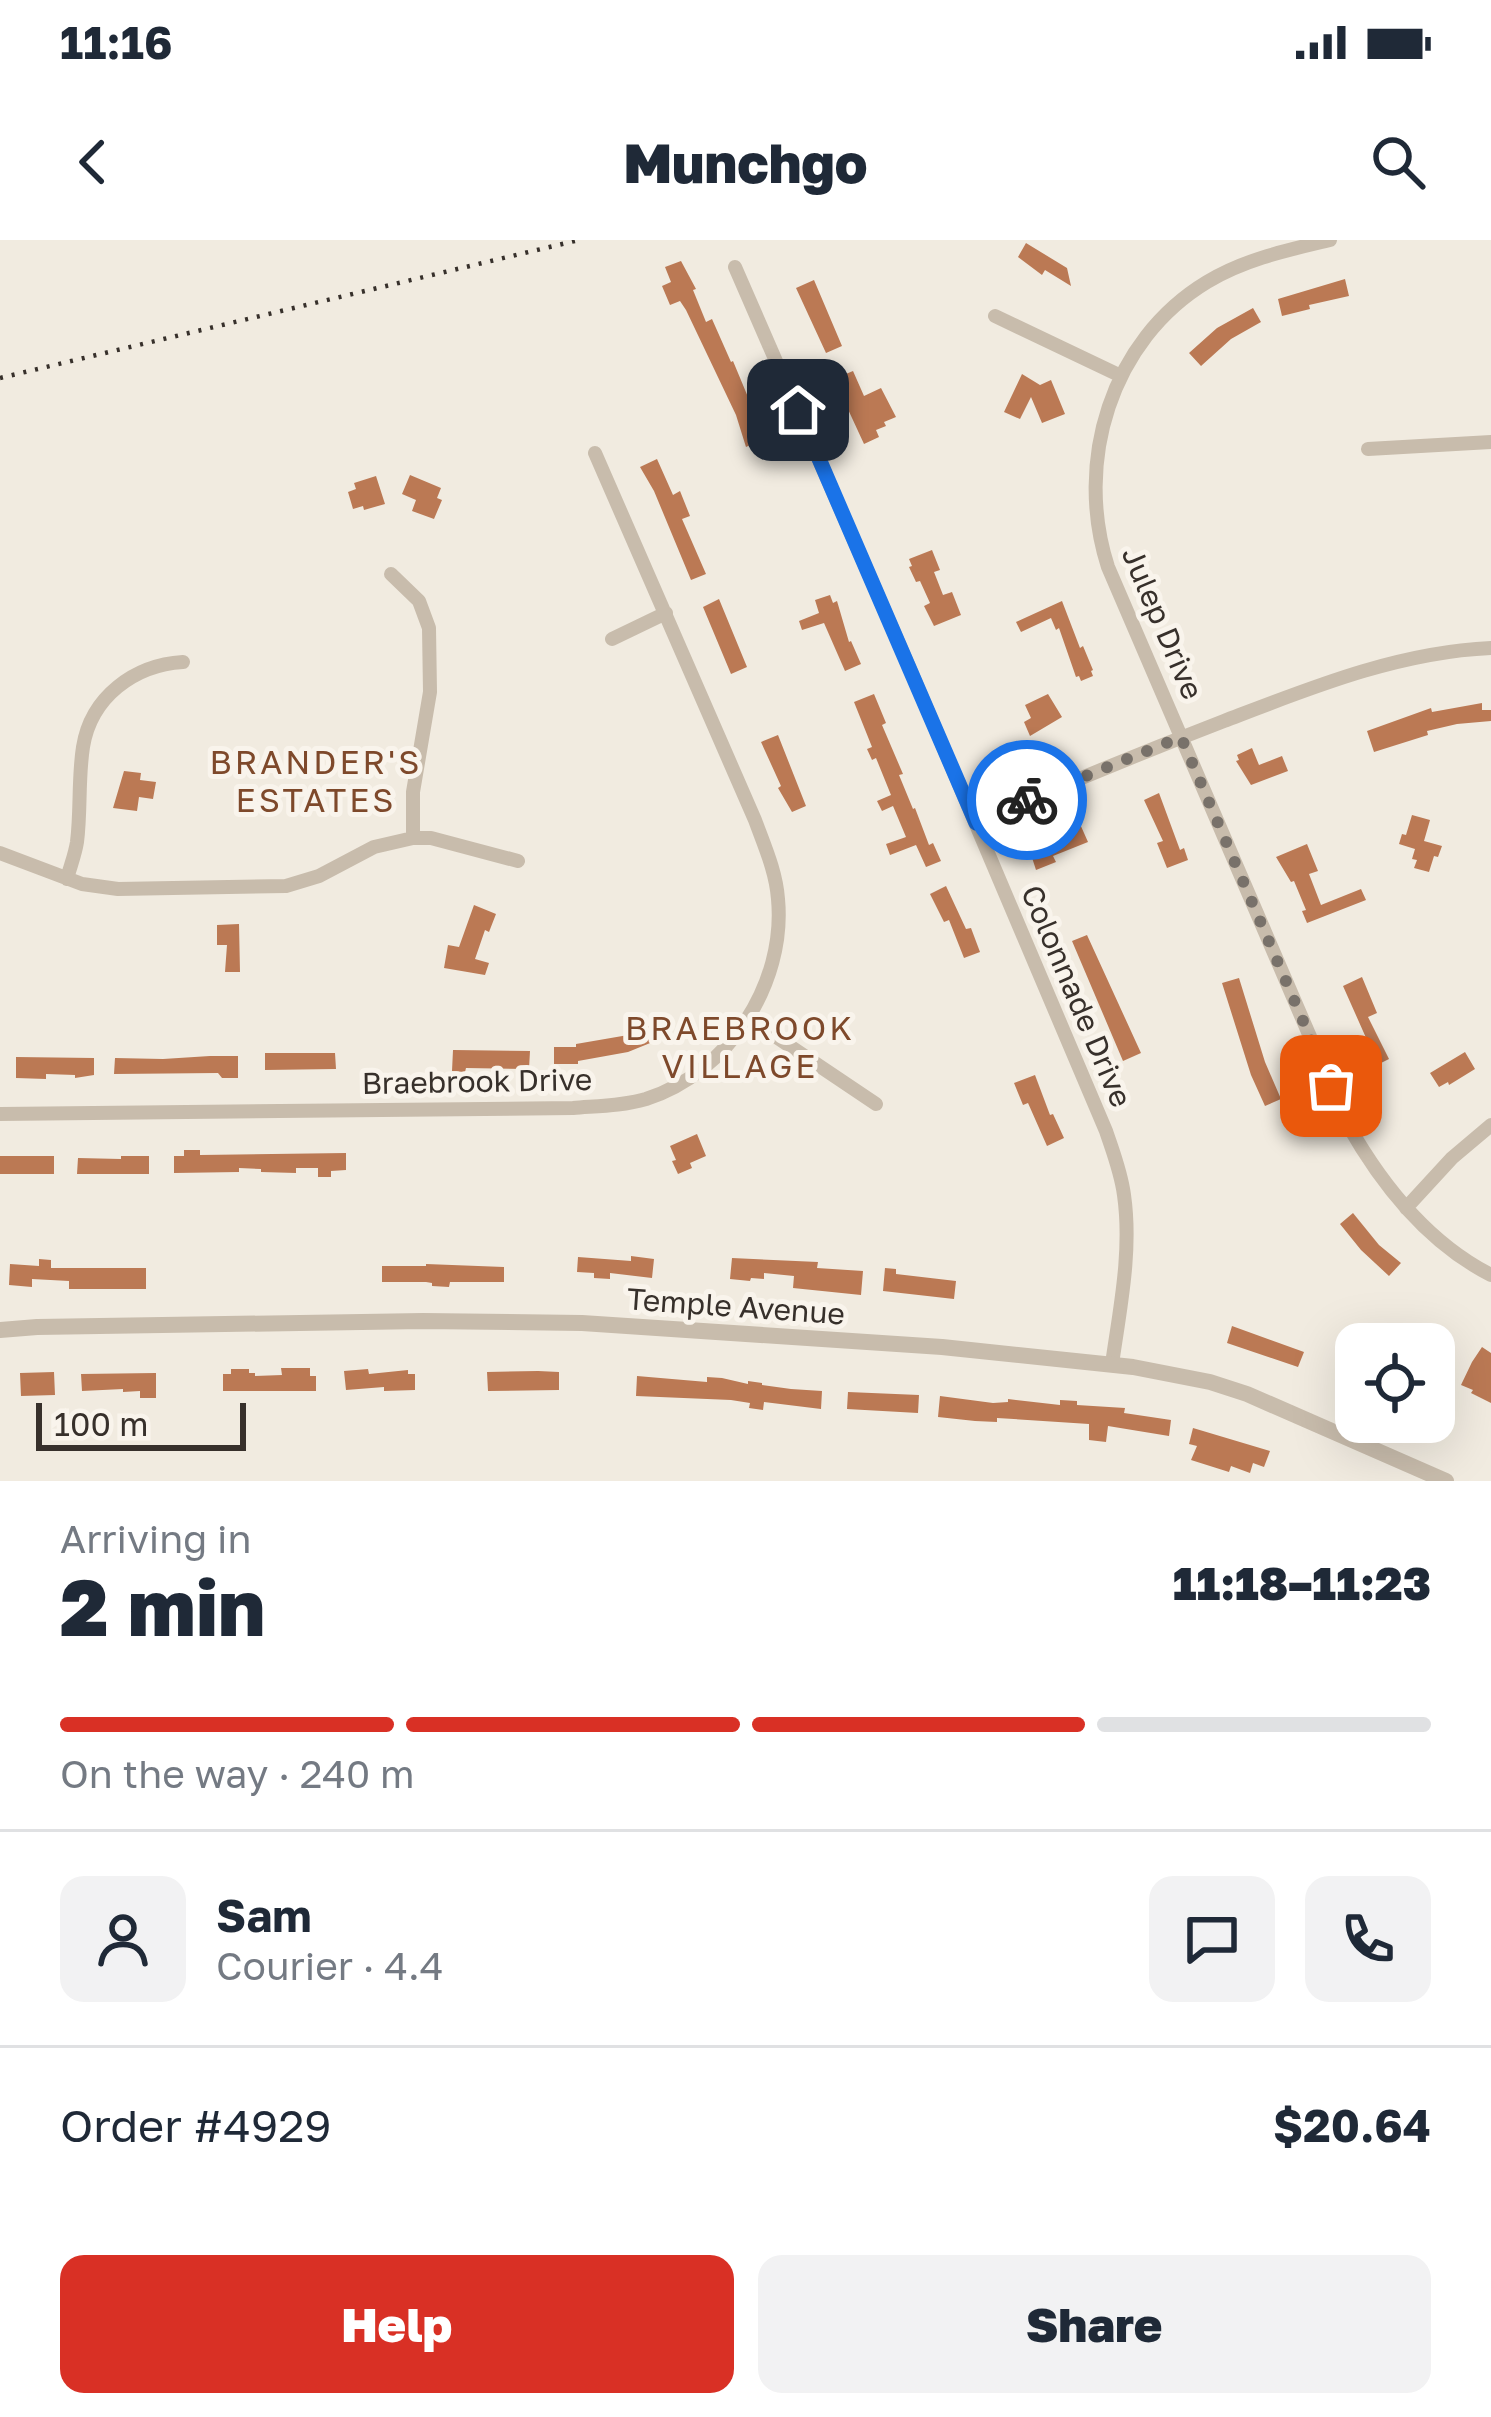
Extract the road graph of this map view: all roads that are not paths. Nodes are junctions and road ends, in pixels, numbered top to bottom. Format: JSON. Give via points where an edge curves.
{"nodes":[{"id":1,"x":1330,"y":240,"type":"edge"},
{"id":2,"x":735,"y":267,"type":"dead end"},
{"id":3,"x":995,"y":316,"type":"dead end"},
{"id":4,"x":1121,"y":376,"type":"junction"},
{"id":5,"x":1491,"y":442,"type":"edge"},
{"id":6,"x":1368,"y":449,"type":"dead end"},
{"id":7,"x":595,"y":453,"type":"dead end"},
{"id":8,"x":391,"y":574,"type":"dead end"},
{"id":9,"x":666,"y":613,"type":"junction"},
{"id":10,"x":612,"y":639,"type":"dead end"},
{"id":11,"x":1491,"y":648,"type":"edge"},
{"id":12,"x":183,"y":662,"type":"dead end"},
{"id":13,"x":1181,"y":737,"type":"junction"},
{"id":14,"x":976,"y":823,"type":"junction"},
{"id":15,"x":413,"y":838,"type":"junction"},
{"id":16,"x":0,"y":853,"type":"edge"},
{"id":17,"x":518,"y":861,"type":"dead end"},
{"id":18,"x":67,"y":879,"type":"junction"},
{"id":19,"x":748,"y":1018,"type":"junction"},
{"id":20,"x":876,"y":1104,"type":"dead end"},
{"id":21,"x":0,"y":1114,"type":"edge"},
{"id":22,"x":1491,"y":1125,"type":"edge"},
{"id":23,"x":1406,"y":1208,"type":"junction"},
{"id":24,"x":1491,"y":1275,"type":"edge"},
{"id":25,"x":0,"y":1330,"type":"edge"},
{"id":26,"x":1112,"y":1364,"type":"junction"},
{"id":27,"x":1446,"y":1481,"type":"edge"}],
"edges":[{"from":1,"to":4,"type":"street","name":"Julep Drive","via":[[1245,263],[1199,287],[1154,326]]},
{"from":2,"to":14,"type":"street","name":"Colonnade Drive"},
{"from":3,"to":4,"type":"street"},
{"from":4,"to":13,"type":"street","name":"Julep Drive","via":[[1098,444],[1100,542]]},
{"from":5,"to":6,"type":"street"},
{"from":7,"to":9,"type":"street","name":"Braebrook Drive"},
{"from":8,"to":15,"type":"street","via":[[419,601],[429,628]]},
{"from":9,"to":10,"type":"street"},
{"from":9,"to":19,"type":"street","name":"Braebrook Drive","via":[[776,879],[776,944]]},
{"from":11,"to":13,"type":"street","via":[[1378,666]]},
{"from":12,"to":18,"type":"street","via":[[133,675],[93,717]]},
{"from":13,"to":14,"type":"street"},
{"from":13,"to":23,"type":"street","name":"Julep Drive","via":[[1348,1125]]},
{"from":14,"to":26,"type":"street","name":"Colonnade Drive","via":[[1120,1172],[1126,1258]]},
{"from":15,"to":17,"type":"street"},
{"from":15,"to":18,"type":"street","via":[[286,886],[118,889]]},
{"from":16,"to":18,"type":"street"},
{"from":19,"to":20,"type":"street"},
{"from":19,"to":21,"type":"street","name":"Braebrook Drive","via":[[688,1079],[617,1105]]},
{"from":22,"to":23,"type":"street"},
{"from":23,"to":24,"type":"street","name":"Julep Drive"},
{"from":25,"to":26,"type":"street","name":"Temple Avenue","via":[[512,1321]]},
{"from":26,"to":27,"type":"street","name":"Temple Avenue","via":[[1246,1394]]}]}
